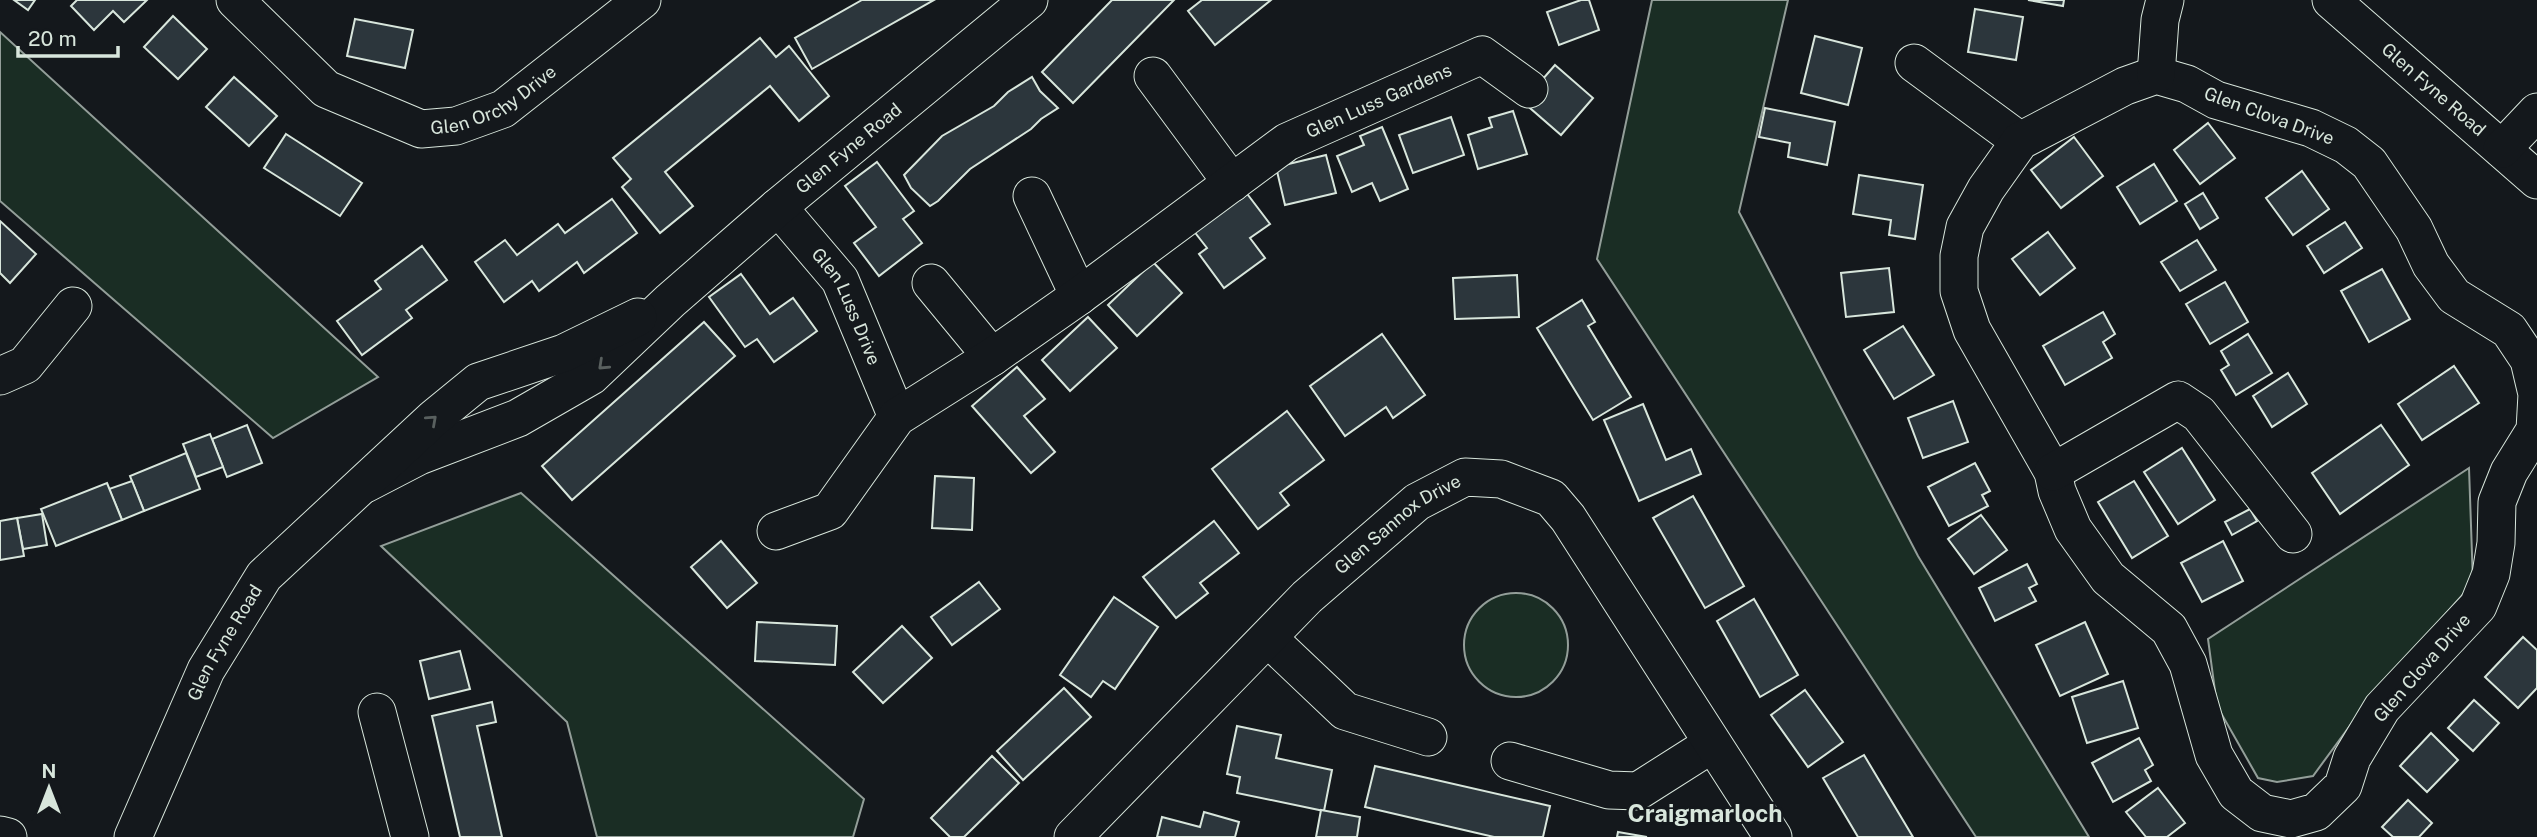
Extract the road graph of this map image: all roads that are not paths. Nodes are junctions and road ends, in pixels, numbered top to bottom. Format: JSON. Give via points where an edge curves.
{"nodes":[{"id":1,"x":235,"y":0,"type":"edge"},
{"id":2,"x":642,"y":0,"type":"edge"},
{"id":3,"x":1029,"y":0,"type":"edge"},
{"id":4,"x":2165,"y":0,"type":"edge"},
{"id":5,"x":2331,"y":0,"type":"edge"},
{"id":6,"x":1914,"y":63,"type":"dead end"},
{"id":7,"x":1153,"y":75,"type":"dead end"},
{"id":8,"x":2156,"y":75,"type":"junction"},
{"id":9,"x":1529,"y":89,"type":"dead end"},
{"id":10,"x":2537,"y":112,"type":"edge"},
{"id":11,"x":2020,"y":141,"type":"junction"},
{"id":12,"x":2502,"y":149,"type":"junction"},
{"id":13,"x":2537,"y":180,"type":"edge"},
{"id":14,"x":1232,"y":183,"type":"junction"},
{"id":15,"x":1032,"y":196,"type":"dead end"},
{"id":16,"x":778,"y":207,"type":"junction"},
{"id":17,"x":931,"y":283,"type":"dead end"},
{"id":18,"x":1079,"y":296,"type":"junction"},
{"id":19,"x":670,"y":301,"type":"junction"},
{"id":20,"x":73,"y":306,"type":"dead end"},
{"id":21,"x":992,"y":357,"type":"junction"},
{"id":22,"x":0,"y":376,"type":"edge"},
{"id":23,"x":897,"y":417,"type":"junction"},
{"id":24,"x":2053,"y":472,"type":"junction"},
{"id":25,"x":365,"y":484,"type":"junction"},
{"id":26,"x":776,"y":531,"type":"dead end"},
{"id":27,"x":2294,"y":534,"type":"dead end"},
{"id":28,"x":1269,"y":639,"type":"junction"},
{"id":29,"x":377,"y":712,"type":"dead end"},
{"id":30,"x":1428,"y":737,"type":"dead end"},
{"id":31,"x":1713,"y":744,"type":"junction"},
{"id":32,"x":1510,"y":761,"type":"dead end"},
{"id":33,"x":1082,"y":833,"type":"edge"},
{"id":34,"x":0,"y":835,"type":"edge"},
{"id":35,"x":8,"y":837,"type":"edge"},
{"id":36,"x":133,"y":837,"type":"edge"},
{"id":37,"x":410,"y":837,"type":"edge"},
{"id":38,"x":1773,"y":837,"type":"edge"}],
"edges":[{"from":1,"to":2,"type":"street","name":"Glen Orchy Drive","via":[[326,89],[421,129],[456,126],[503,109]]},
{"from":3,"to":16,"type":"street","name":"Glen Fyne Road"},
{"from":4,"to":8,"type":"street"},
{"from":5,"to":12,"type":"street","name":"Glen Fyne Road"},
{"from":6,"to":11,"type":"street"},
{"from":7,"to":14,"type":"street"},
{"from":8,"to":11,"type":"street","name":"Glen Clova Drive","via":[[2125,86]]},
{"from":8,"to":24,"type":"street","name":"Glen Clova Drive","via":[[2187,84],[2216,100],[2311,128],[2346,145],[2369,163],[2454,296],[2509,330],[2529,360],[2537,394],[2535,430],[2497,502],[2493,563],[2478,606],[2382,708],[2352,758],[2343,786],[2316,812],[2291,819],[2262,813],[2236,793],[2214,755],[2188,664],[2169,629],[2108,578],[2073,529]]},
{"from":9,"to":14,"type":"street","name":"Glen Luss Gardens","via":[[1482,55],[1287,142]]},
{"from":10,"to":12,"type":"street"},
{"from":11,"to":24,"type":"street","name":"Glen Clova Drive","via":[[1965,227],[1959,291],[1972,330]]},
{"from":12,"to":13,"type":"street","name":"Glen Fyne Road"},
{"from":14,"to":18,"type":"street","name":"Glen Luss Gardens"},
{"from":15,"to":18,"type":"street"},
{"from":16,"to":19,"type":"street","name":"Glen Fyne Road"},
{"from":16,"to":23,"type":"street","name":"Glen Luss Drive","via":[[840,280]]},
{"from":17,"to":21,"type":"street"},
{"from":18,"to":21,"type":"street","name":"Glen Luss Gardens"},
{"from":19,"to":25,"type":"street","name":"Glen Fyne Road","one_way":true,"via":[[591,376],[518,418],[419,456]]},
{"from":25,"to":19,"type":"street","name":"Glen Fyne Road","one_way":true,"via":[[478,382],[564,353]]},
{"from":20,"to":22,"type":"street","via":[[25,365]]},
{"from":21,"to":23,"type":"street","name":"Glen Luss Gardens"},
{"from":23,"to":26,"type":"street","name":"Glen Luss Gardens","via":[[830,511]]},
{"from":24,"to":27,"type":"street","via":[[2178,400],[2199,414]]},
{"from":25,"to":36,"type":"street","name":"Glen Fyne Road","via":[[264,576],[206,670]]},
{"from":28,"to":30,"type":"street","via":[[1345,711]]},
{"from":28,"to":31,"type":"street","name":"Glen Sannox Drive","via":[[1307,597],[1417,502],[1465,477],[1502,479],[1551,499],[1568,518]]},
{"from":28,"to":33,"type":"street","name":"Glen Sannox Drive"},
{"from":29,"to":37,"type":"street"},
{"from":31,"to":32,"type":"street","via":[[1638,791],[1609,790]]},
{"from":31,"to":38,"type":"street","name":"Glen Sannox Drive"},
{"from":34,"to":35,"type":"street"}]}
